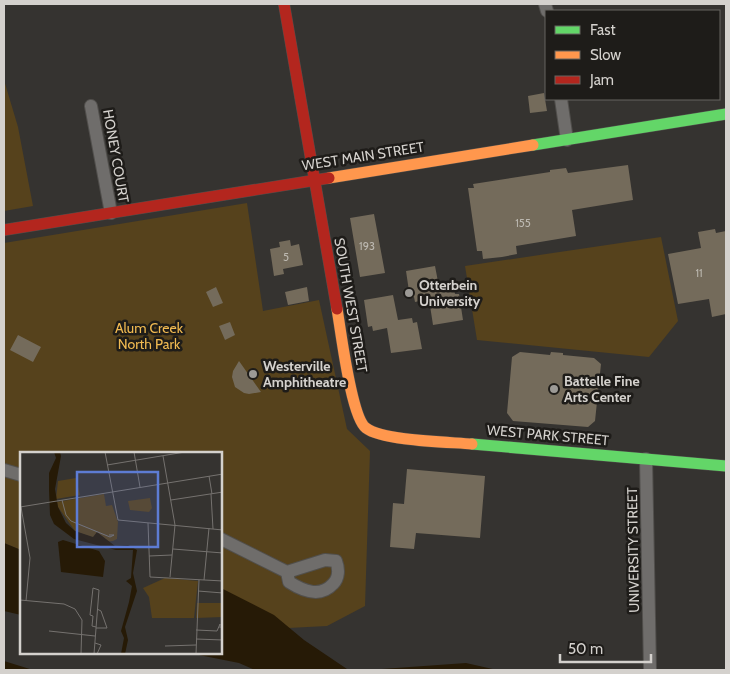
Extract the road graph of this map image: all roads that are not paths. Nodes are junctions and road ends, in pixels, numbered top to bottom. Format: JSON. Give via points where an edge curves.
{"nodes":[{"id":1,"x":284,"y":4,"type":"edge"},
{"id":2,"x":561,"y":100,"type":"edge"},
{"id":3,"x":92,"y":106,"type":"dead end"},
{"id":4,"x":726,"y":114,"type":"edge"},
{"id":5,"x":567,"y":140,"type":"junction"},
{"id":6,"x":314,"y":179,"type":"junction"},
{"id":7,"x":111,"y":213,"type":"junction"},
{"id":8,"x":4,"y":230,"type":"edge"},
{"id":9,"x":368,"y":431,"type":"joint"},
{"id":10,"x":646,"y":459,"type":"junction"},
{"id":11,"x":726,"y":466,"type":"edge"},
{"id":12,"x":4,"y":470,"type":"edge"},
{"id":13,"x":20,"y":475,"type":"edge"},
{"id":14,"x":222,"y":540,"type":"edge"},
{"id":15,"x":287,"y":572,"type":"dead end"},
{"id":16,"x":650,"y":670,"type":"edge"}],
"edges":[{"from":1,"to":6,"type":"street","name":"SOUTH WEST STREET"},
{"from":2,"to":5,"type":"street"},
{"from":3,"to":7,"type":"street","name":"HONEY COURT"},
{"from":4,"to":5,"type":"street","name":"WEST MAIN STREET"},
{"from":5,"to":6,"type":"street","name":"WEST MAIN STREET"},
{"from":6,"to":7,"type":"street","name":"WEST MAIN STREET"},
{"from":6,"to":9,"type":"street","name":"SOUTH WEST STREET","via":[[353,400],[361,424]]},
{"from":7,"to":8,"type":"street","name":"WEST MAIN STREET"},
{"from":9,"to":10,"type":"street","name":"WEST PARK STREET","via":[[397,438]]},
{"from":10,"to":11,"type":"street","name":"WEST PARK STREET"},
{"from":10,"to":16,"type":"street","name":"UNIVERSITY STREET"},
{"from":12,"to":13,"type":"street"},
{"from":14,"to":15,"type":"street"}]}
